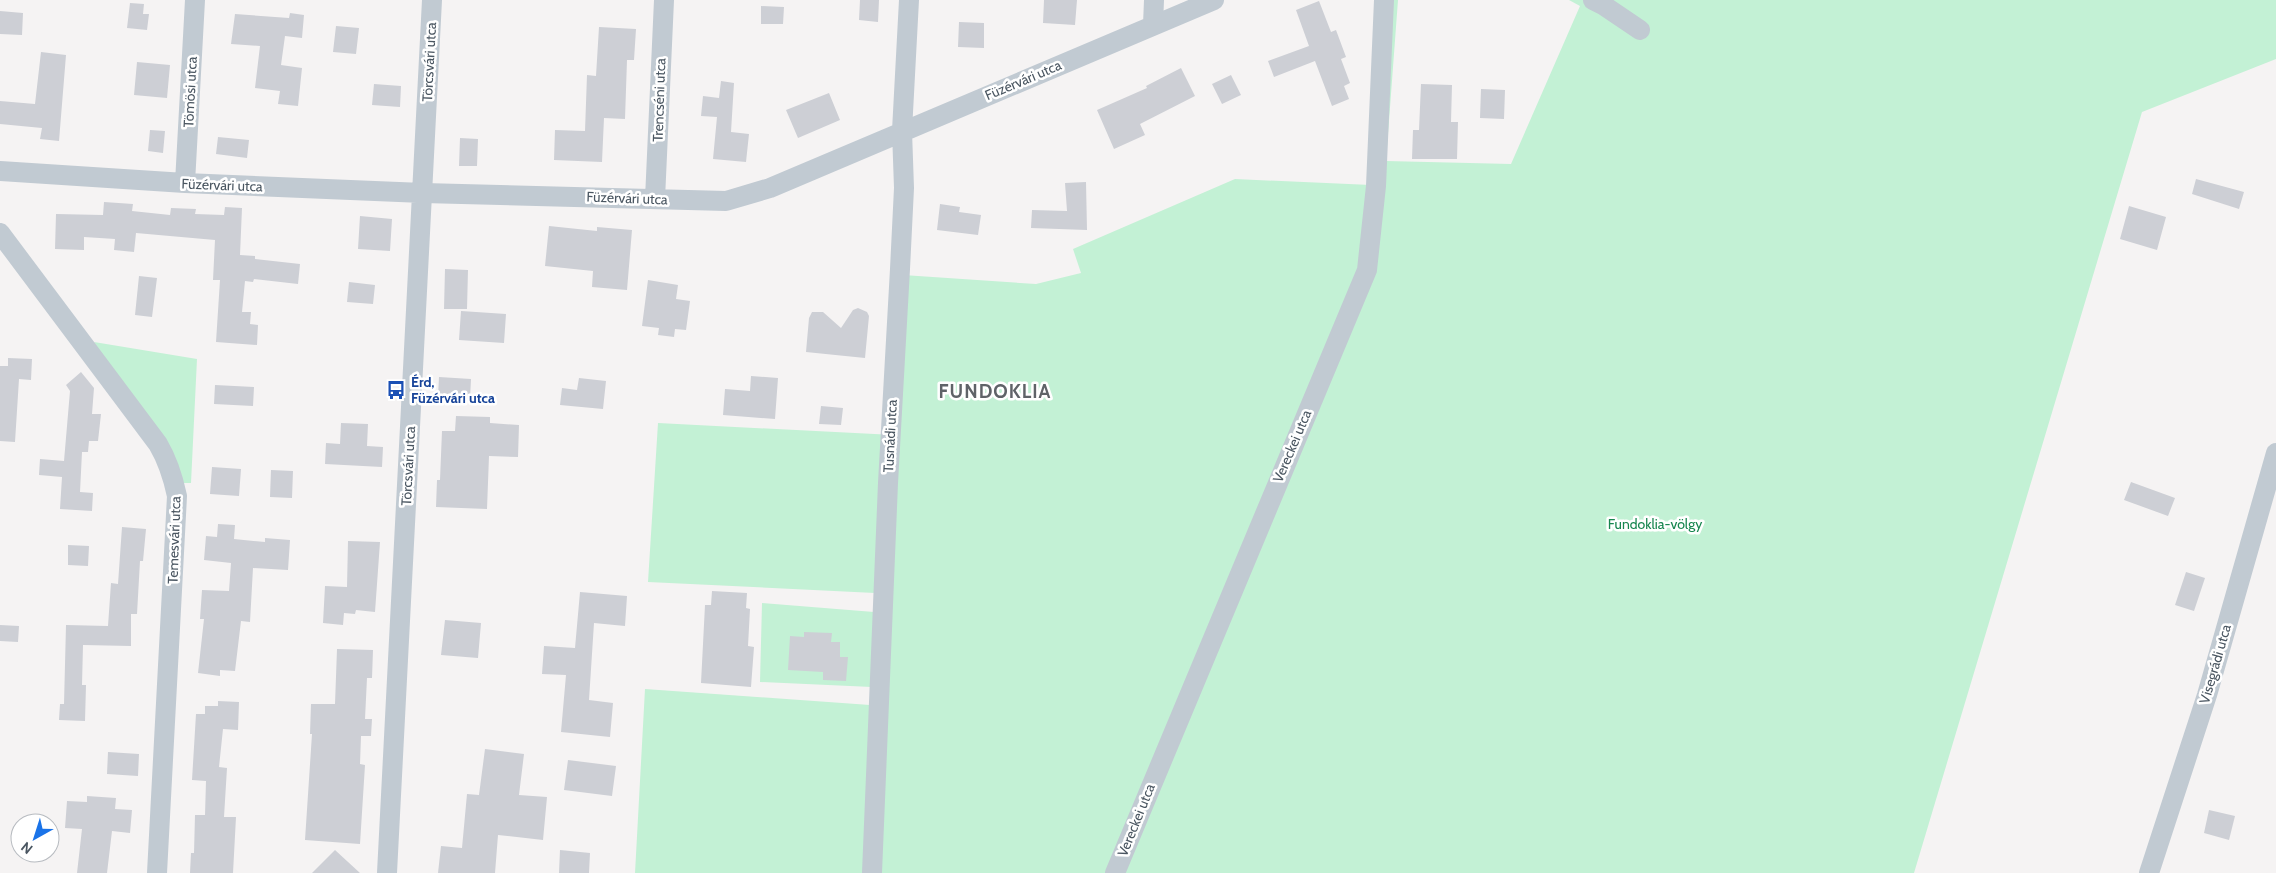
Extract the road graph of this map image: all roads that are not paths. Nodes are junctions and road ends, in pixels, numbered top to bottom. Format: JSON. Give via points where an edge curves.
{"nodes":[{"id":1,"x":195,"y":0,"type":"edge"},
{"id":2,"x":432,"y":0,"type":"edge"},
{"id":3,"x":664,"y":0,"type":"edge"},
{"id":4,"x":909,"y":0,"type":"edge"},
{"id":5,"x":1154,"y":0,"type":"edge"},
{"id":6,"x":1214,"y":0,"type":"edge"},
{"id":7,"x":1384,"y":0,"type":"edge"},
{"id":8,"x":1593,"y":0,"type":"edge"},
{"id":9,"x":1153,"y":25,"type":"junction"},
{"id":10,"x":1640,"y":30,"type":"dead end"},
{"id":11,"x":902,"y":130,"type":"junction"},
{"id":12,"x":0,"y":172,"type":"edge"},
{"id":13,"x":185,"y":184,"type":"junction"},
{"id":14,"x":424,"y":193,"type":"junction"},
{"id":15,"x":655,"y":199,"type":"junction"},
{"id":16,"x":0,"y":233,"type":"edge"},
{"id":17,"x":2276,"y":453,"type":"edge"},
{"id":18,"x":157,"y":873,"type":"edge"},
{"id":19,"x":387,"y":873,"type":"edge"},
{"id":20,"x":872,"y":873,"type":"edge"},
{"id":21,"x":1115,"y":873,"type":"edge"},
{"id":22,"x":2149,"y":873,"type":"edge"}],
"edges":[{"from":1,"to":13,"type":"street","name":"Tömösi utca"},
{"from":2,"to":14,"type":"street","name":"Törcsvári utca"},
{"from":3,"to":15,"type":"street","name":"Trencséni utca"},
{"from":4,"to":11,"type":"street","name":"Tusnádi utca"},
{"from":5,"to":9,"type":"street"},
{"from":6,"to":9,"type":"street","name":"Füzérvári utca"},
{"from":7,"to":21,"type":"street","name":"Vereckei utca","via":[[1376,186],[1367,270]]},
{"from":8,"to":10,"type":"street"},
{"from":9,"to":11,"type":"street","name":"Füzérvári utca"},
{"from":11,"to":15,"type":"street","name":"Füzérvári utca","via":[[741,198],[705,202]]},
{"from":11,"to":20,"type":"street","name":"Tusnádi utca","via":[[903,206]]},
{"from":12,"to":13,"type":"street","name":"Füzérvári utca"},
{"from":13,"to":14,"type":"street","name":"Füzérvári utca"},
{"from":14,"to":15,"type":"street","name":"Füzérvári utca"},
{"from":14,"to":19,"type":"street","name":"Törcsvári utca"},
{"from":16,"to":18,"type":"street","name":"Temesvári utca","via":[[158,444],[167,460],[177,496]]},
{"from":17,"to":22,"type":"street","name":"Visegrádi utca","via":[[2207,695]]}]}
